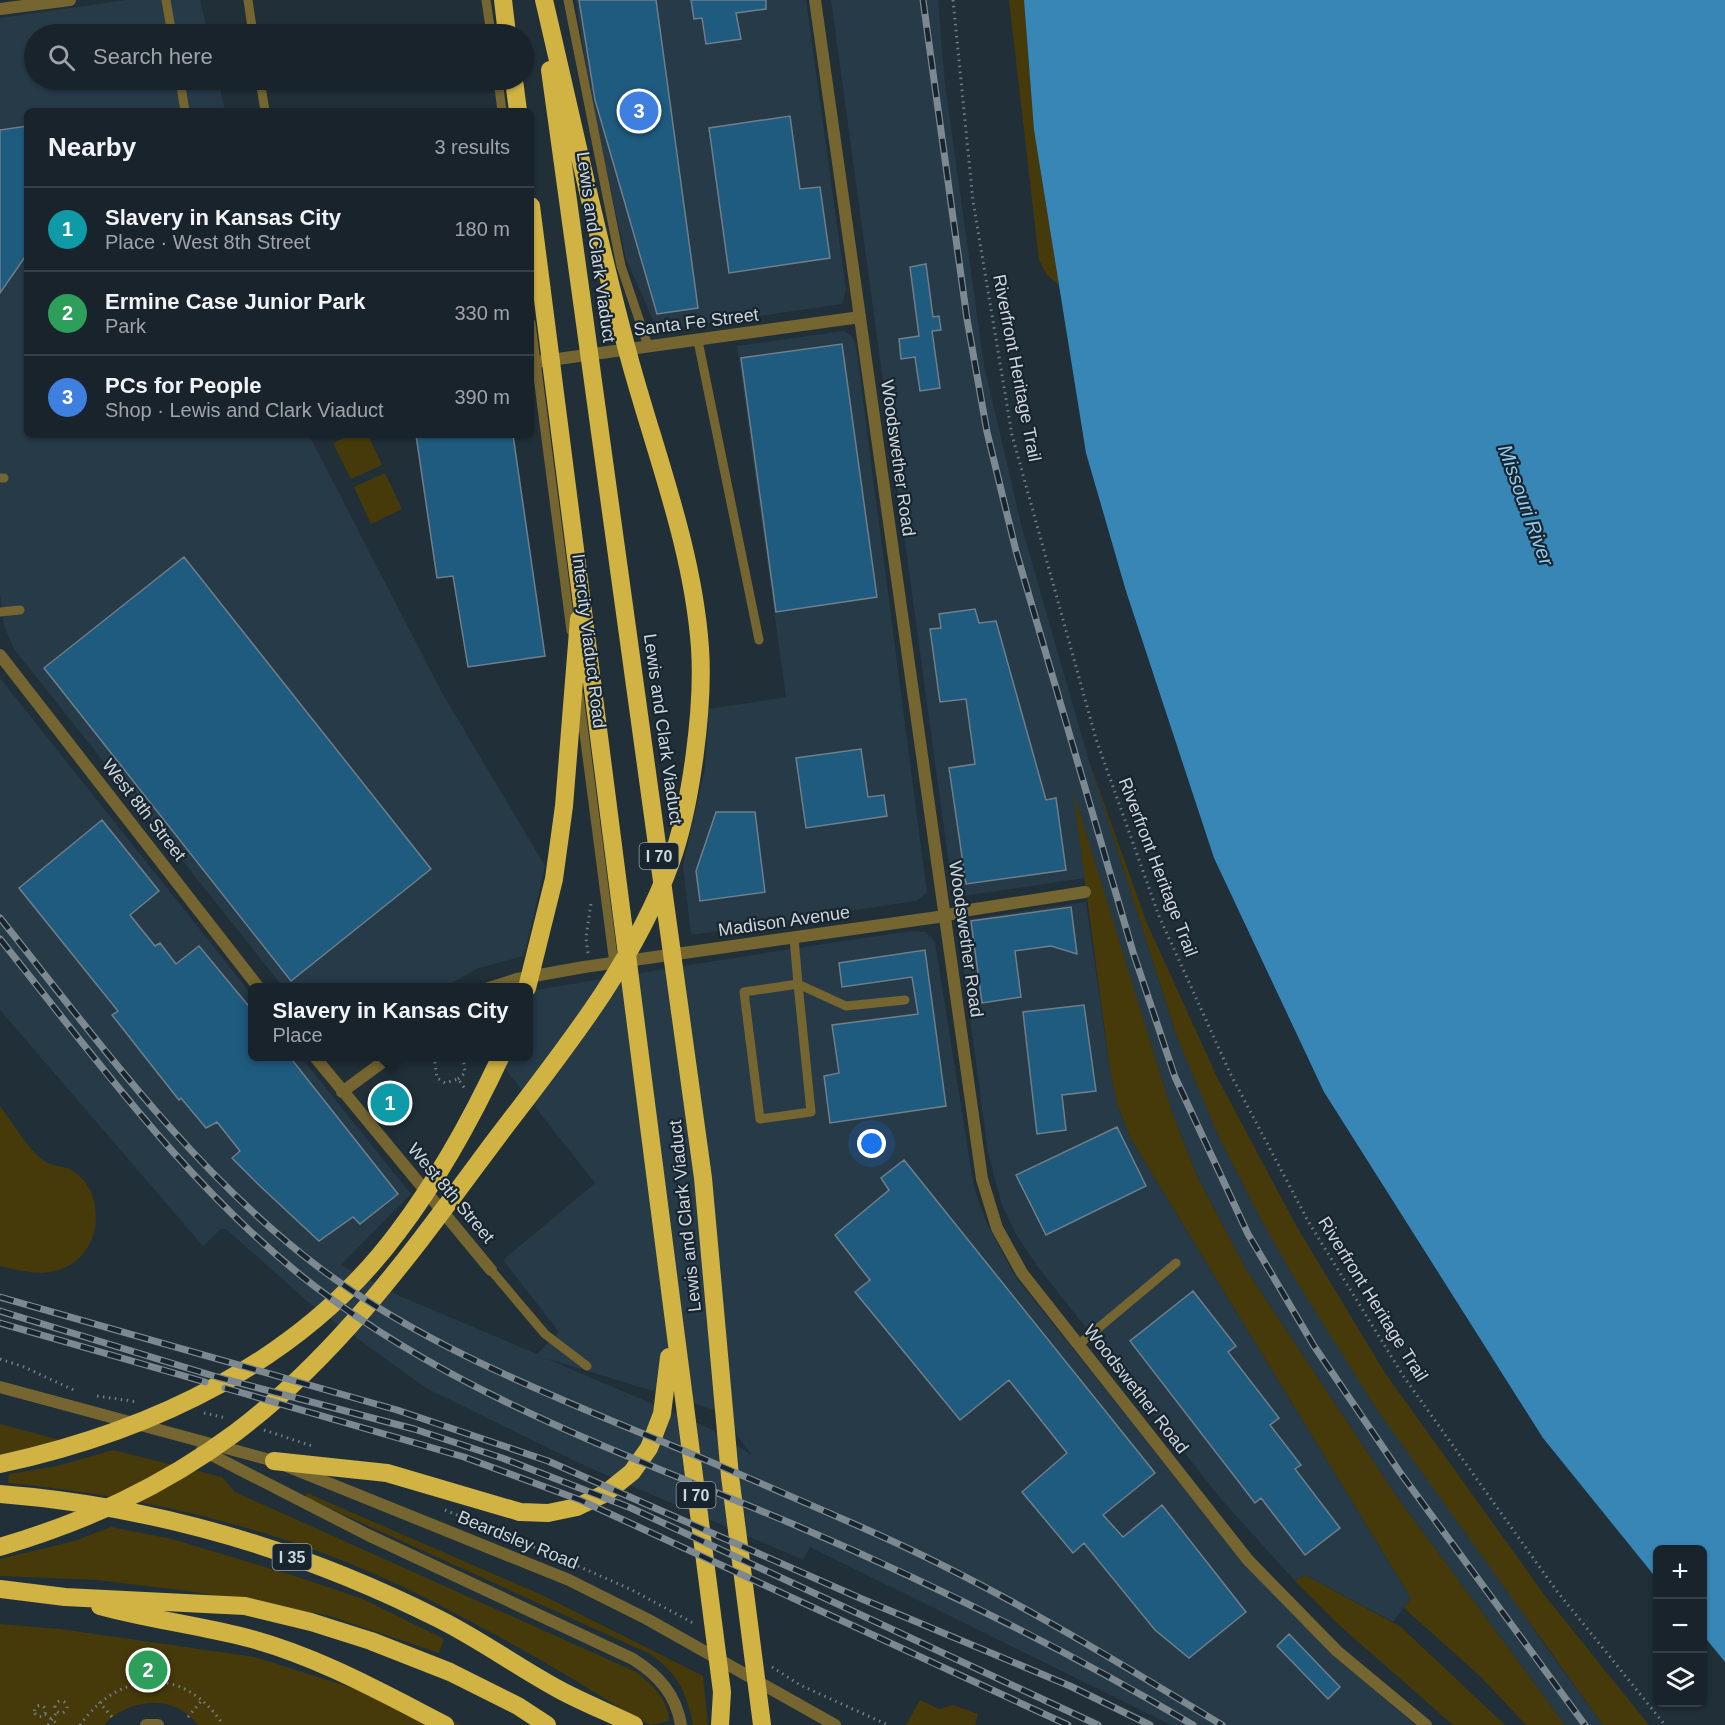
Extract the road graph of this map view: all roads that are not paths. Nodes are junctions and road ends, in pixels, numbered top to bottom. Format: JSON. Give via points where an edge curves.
{"nodes":[{"id":1,"x":70,"y":0,"type":"edge"},
{"id":2,"x":166,"y":0,"type":"edge"},
{"id":3,"x":248,"y":0,"type":"edge"},
{"id":4,"x":486,"y":0,"type":"edge"},
{"id":5,"x":503,"y":0,"type":"edge"},
{"id":6,"x":542,"y":0,"type":"edge"},
{"id":7,"x":568,"y":0,"type":"edge"},
{"id":8,"x":815,"y":0,"type":"edge"},
{"id":9,"x":0,"y":9,"type":"edge"},
{"id":10,"x":170,"y":24,"type":"edge"},
{"id":11,"x":252,"y":24,"type":"edge"},
{"id":12,"x":490,"y":24,"type":"edge"},
{"id":13,"x":506,"y":24,"type":"edge"},
{"id":14,"x":182,"y":90,"type":"edge"},
{"id":15,"x":262,"y":90,"type":"edge"},
{"id":16,"x":499,"y":90,"type":"edge"},
{"id":17,"x":515,"y":90,"type":"edge"},
{"id":18,"x":185,"y":108,"type":"edge"},
{"id":19,"x":265,"y":108,"type":"edge"},
{"id":20,"x":502,"y":108,"type":"edge"},
{"id":21,"x":518,"y":108,"type":"edge"},
{"id":22,"x":534,"y":228,"type":"edge"},
{"id":23,"x":860,"y":317,"type":"junction"},
{"id":24,"x":698,"y":341,"type":"junction"},
{"id":25,"x":534,"y":346,"type":"edge"},
{"id":26,"x":648,"y":346,"type":"junction"},
{"id":27,"x":536,"y":362,"type":"junction"},
{"id":28,"x":582,"y":578,"type":"junction"},
{"id":29,"x":20,"y":610,"type":"dead end"},
{"id":30,"x":0,"y":612,"type":"edge"},
{"id":31,"x":759,"y":640,"type":"dead end"},
{"id":32,"x":0,"y":655,"type":"edge"},
{"id":33,"x":1085,"y":892,"type":"dead end"},
{"id":34,"x":945,"y":916,"type":"junction"},
{"id":35,"x":794,"y":938,"type":"junction"},
{"id":36,"x":614,"y":964,"type":"junction"},
{"id":37,"x":256,"y":983,"type":"edge"},
{"id":38,"x":503,"y":983,"type":"edge"},
{"id":39,"x":528,"y":983,"type":"edge"},
{"id":40,"x":798,"y":984,"type":"junction"},
{"id":41,"x":905,"y":999,"type":"dead end"},
{"id":42,"x":318,"y":1061,"type":"edge"},
{"id":43,"x":384,"y":1061,"type":"edge"},
{"id":44,"x":499,"y":1061,"type":"edge"},
{"id":45,"x":342,"y":1092,"type":"junction"},
{"id":46,"x":1176,"y":1263,"type":"dead end"},
{"id":47,"x":491,"y":1270,"type":"joint"},
{"id":48,"x":669,"y":1298,"type":"junction"},
{"id":49,"x":1078,"y":1345,"type":"junction"},
{"id":50,"x":587,"y":1366,"type":"dead end"},
{"id":51,"x":0,"y":1387,"type":"edge"},
{"id":52,"x":169,"y":1432,"type":"junction"},
{"id":53,"x":274,"y":1461,"type":"junction"},
{"id":54,"x":0,"y":1464,"type":"edge"},
{"id":55,"x":0,"y":1494,"type":"edge"},
{"id":56,"x":1,"y":1547,"type":"edge"},
{"id":57,"x":0,"y":1589,"type":"edge"},
{"id":58,"x":65,"y":1597,"type":"junction"},
{"id":59,"x":560,"y":1690,"type":"junction"},
{"id":60,"x":722,"y":1692,"type":"junction"},
{"id":61,"x":440,"y":1722,"type":"edge"},
{"id":62,"x":762,"y":1722,"type":"edge"},
{"id":63,"x":146,"y":1725,"type":"edge"},
{"id":64,"x":158,"y":1725,"type":"edge"},
{"id":65,"x":547,"y":1725,"type":"edge"},
{"id":66,"x":603,"y":1725,"type":"edge"},
{"id":67,"x":634,"y":1725,"type":"edge"},
{"id":68,"x":681,"y":1725,"type":"edge"},
{"id":69,"x":720,"y":1725,"type":"edge"},
{"id":70,"x":727,"y":1725,"type":"edge"},
{"id":71,"x":835,"y":1725,"type":"edge"},
{"id":72,"x":1426,"y":1725,"type":"edge"}],
"edges":[{"from":1,"to":9,"type":"street"},
{"from":2,"to":10,"type":"lane"},
{"from":3,"to":11,"type":"lane"},
{"from":4,"to":12,"type":"lane"},
{"from":5,"to":13,"type":"highway"},
{"from":6,"to":56,"type":"highway","via":[[618,315],[680,531],[694,598],[700,651],[699,710],[691,778],[672,859],[637,940],[576,1034],[395,1273],[307,1374],[236,1432],[159,1483],[80,1521]]},
{"from":6,"to":62,"type":"highway","name":"Lewis and Clark Viaduct","number":"I 70","via":[[703,1178],[730,1476]]},
{"from":7,"to":26,"type":"lane","via":[[621,266]]},
{"from":8,"to":23,"type":"street","name":"Woodswether Road"},
{"from":14,"to":18,"type":"lane"},
{"from":15,"to":19,"type":"lane"},
{"from":16,"to":20,"type":"lane"},
{"from":17,"to":21,"type":"highway"},
{"from":22,"to":28,"type":"highway","number":"I 70"},
{"from":23,"to":24,"type":"street","name":"Santa Fe Street"},
{"from":23,"to":34,"type":"street","name":"Woodswether Road"},
{"from":24,"to":26,"type":"street","name":"Santa Fe Street"},
{"from":24,"to":31,"type":"lane"},
{"from":25,"to":27,"type":"lane","name":"Intercity Viaduct Road"},
{"from":26,"to":27,"type":"street","name":"Santa Fe Street"},
{"from":27,"to":36,"type":"lane","name":"Intercity Viaduct Road"},
{"from":28,"to":39,"type":"highway","via":[[564,806],[557,858]]},
{"from":28,"to":48,"type":"highway","number":"I 70"},
{"from":29,"to":30,"type":"lane"},
{"from":32,"to":37,"type":"street","name":"West 8th Street"},
{"from":33,"to":34,"type":"street","name":"Madison Avenue"},
{"from":34,"to":35,"type":"street","name":"Madison Avenue"},
{"from":34,"to":49,"type":"street","name":"Woodswether Road","via":[[982,1179],[997,1228],[1022,1273]]},
{"from":35,"to":36,"type":"street","name":"Madison Avenue"},
{"from":35,"to":40,"type":"lane"},
{"from":36,"to":38,"type":"street","name":"Madison Avenue"},
{"from":40,"to":40,"type":"lane","via":[[744,992],[760,1119],[811,1112]]},
{"from":40,"to":41,"type":"lane","via":[[846,1005]]},
{"from":42,"to":45,"type":"street","name":"West 8th Street"},
{"from":43,"to":45,"type":"street"},
{"from":44,"to":54,"type":"highway","via":[[473,1116],[398,1233],[360,1277],[313,1319],[202,1396],[120,1432]]},
{"from":45,"to":47,"type":"street","name":"West 8th Street"},
{"from":46,"to":49,"type":"lane"},
{"from":47,"to":50,"type":"lane","via":[[545,1334]]},
{"from":48,"to":53,"type":"highway","via":[[668,1382],[662,1414],[649,1448],[632,1472],[606,1493],[577,1507],[548,1513],[520,1512],[387,1473]]},
{"from":48,"to":60,"type":"highway","number":"I 70"},
{"from":49,"to":72,"type":"street","name":"Woodswether Road","via":[[1248,1560],[1337,1651]]},
{"from":51,"to":52,"type":"street","name":"Beardsley Road"},
{"from":52,"to":53,"type":"street","name":"Beardsley Road"},
{"from":52,"to":68,"type":"street","name":"Beardsley Road","via":[[368,1535],[633,1659],[653,1672],[674,1698]]},
{"from":53,"to":71,"type":"street","name":"Beardsley Road","via":[[569,1580],[647,1619]]},
{"from":55,"to":59,"type":"highway","number":"I 35","via":[[97,1506],[181,1523],[327,1568],[442,1620]]},
{"from":57,"to":58,"type":"highway"},
{"from":58,"to":61,"type":"highway","via":[[254,1641],[314,1660]]},
{"from":58,"to":65,"type":"highway","via":[[245,1606],[311,1622],[450,1672],[519,1706]]},
{"from":59,"to":66,"type":"highway","number":"I 35"},
{"from":59,"to":67,"type":"highway"},
{"from":60,"to":69,"type":"highway"},
{"from":60,"to":70,"type":"highway","number":"I 70"},
{"from":63,"to":64,"type":"street"}]}
